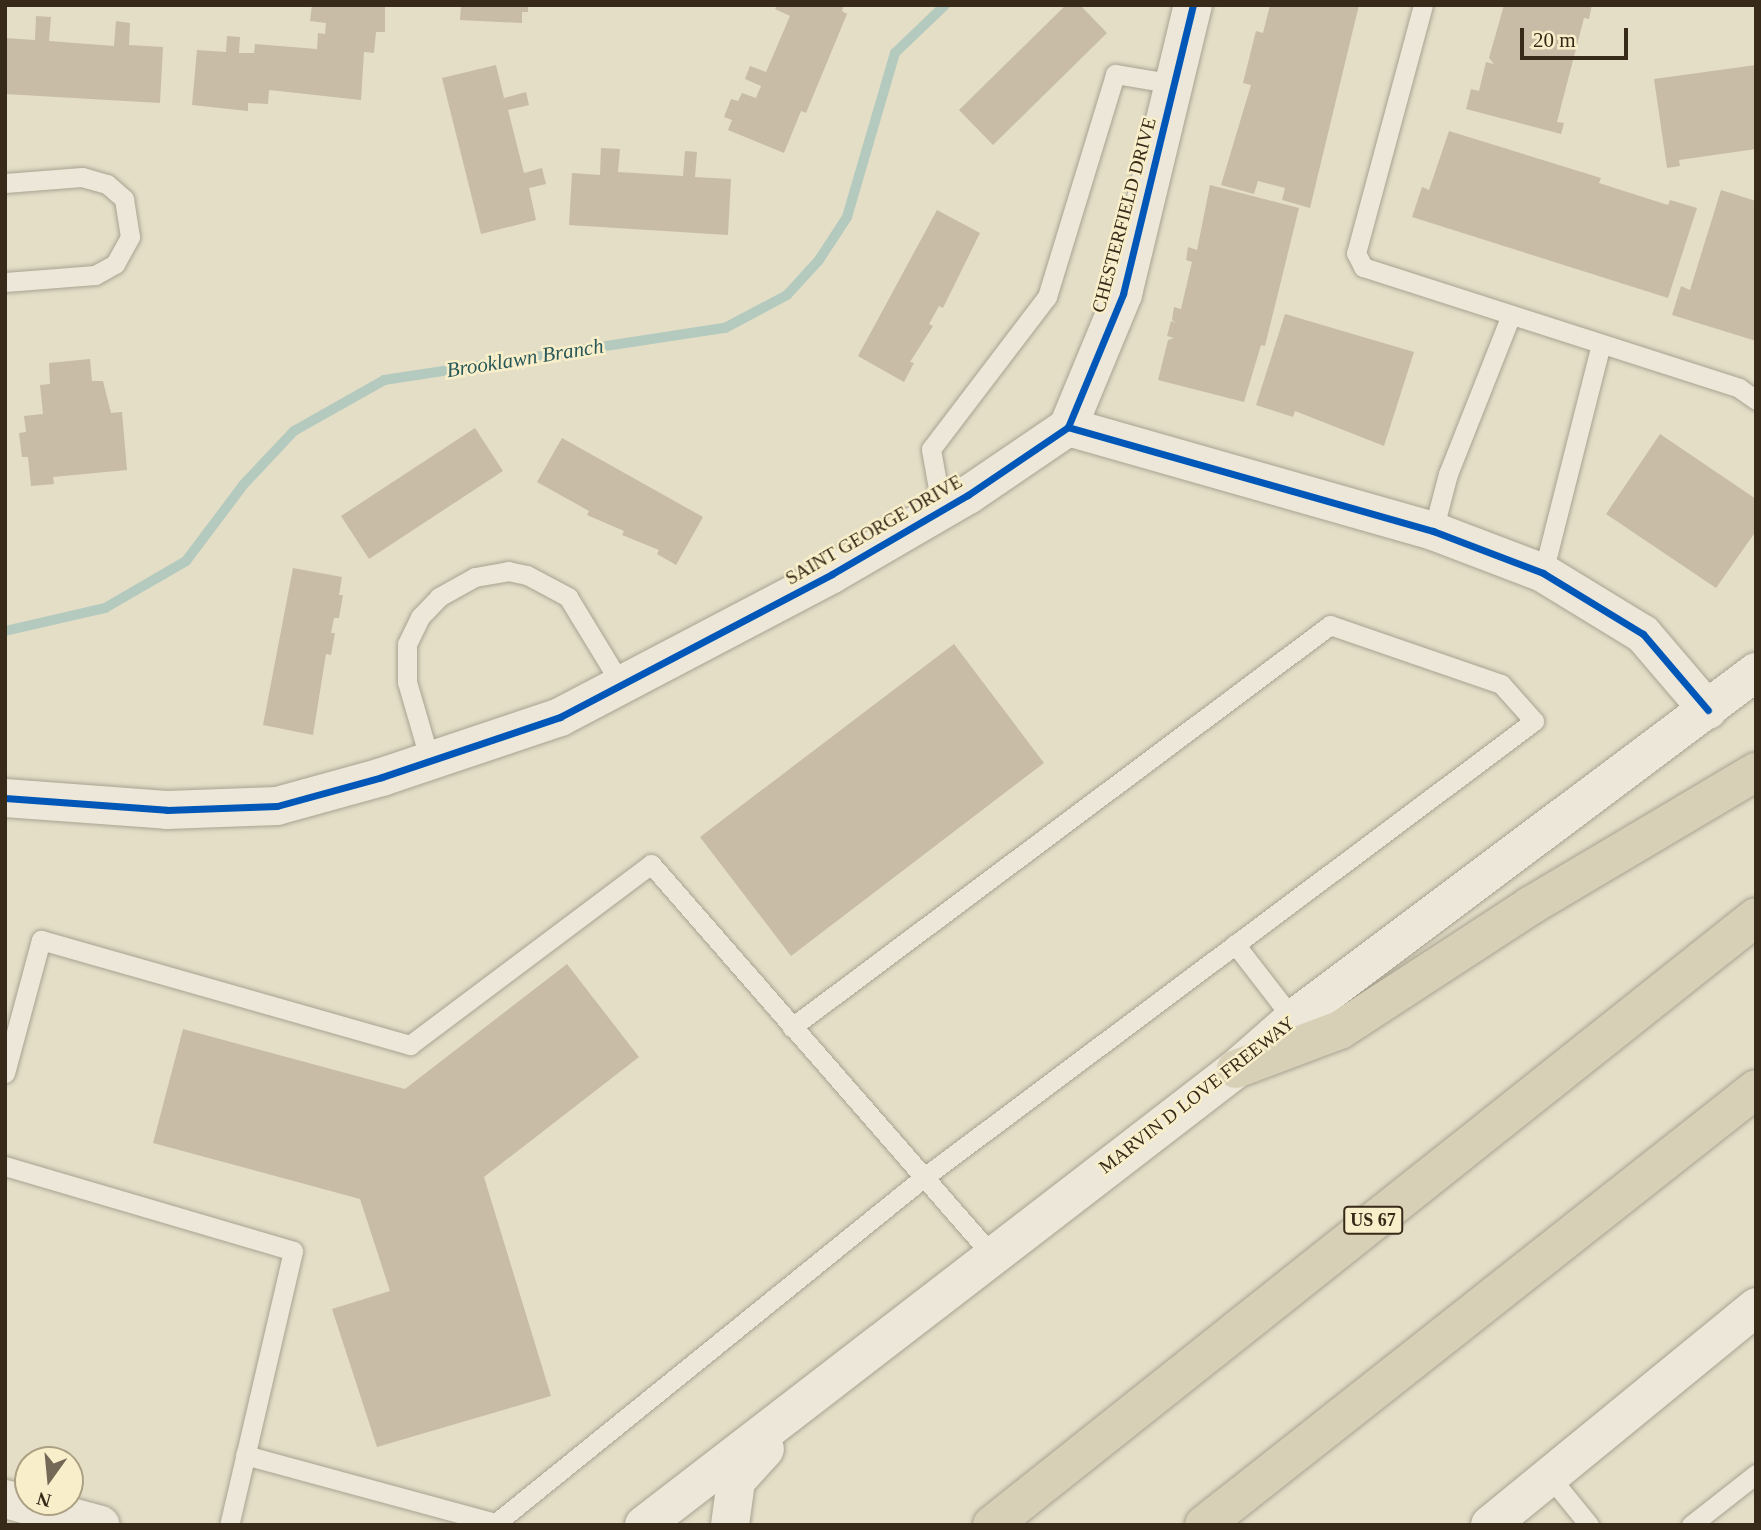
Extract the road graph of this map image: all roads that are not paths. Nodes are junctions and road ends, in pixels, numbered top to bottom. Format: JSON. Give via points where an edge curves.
{"nodes":[{"id":1,"x":1193,"y":5,"type":"edge"},
{"id":2,"x":1423,"y":5,"type":"edge"},
{"id":3,"x":1174,"y":84,"type":"junction"},
{"id":4,"x":5,"y":183,"type":"edge"},
{"id":5,"x":5,"y":282,"type":"edge"},
{"id":6,"x":1511,"y":315,"type":"junction"},
{"id":7,"x":1601,"y":344,"type":"junction"},
{"id":8,"x":1756,"y":400,"type":"edge"},
{"id":9,"x":1068,"y":427,"type":"junction"},
{"id":10,"x":942,"y":511,"type":"junction"},
{"id":11,"x":1433,"y":531,"type":"junction"},
{"id":12,"x":1543,"y":573,"type":"junction"},
{"id":13,"x":1756,"y":672,"type":"edge"},
{"id":14,"x":621,"y":684,"type":"junction"},
{"id":15,"x":1708,"y":710,"type":"junction"},
{"id":16,"x":430,"y":761,"type":"junction"},
{"id":17,"x":1756,"y":772,"type":"edge"},
{"id":18,"x":5,"y":798,"type":"edge"},
{"id":19,"x":1756,"y":917,"type":"edge"},
{"id":20,"x":1235,"y":944,"type":"junction"},
{"id":21,"x":1293,"y":1019,"type":"junction"},
{"id":22,"x":792,"y":1027,"type":"junction"},
{"id":23,"x":1236,"y":1069,"type":"junction"},
{"id":24,"x":5,"y":1073,"type":"edge"},
{"id":25,"x":1756,"y":1089,"type":"edge"},
{"id":26,"x":5,"y":1166,"type":"edge"},
{"id":27,"x":923,"y":1178,"type":"junction"},
{"id":28,"x":992,"y":1255,"type":"junction"},
{"id":29,"x":1756,"y":1307,"type":"edge"},
{"id":30,"x":816,"y":1393,"type":"junction"},
{"id":31,"x":245,"y":1455,"type":"junction"},
{"id":32,"x":1756,"y":1474,"type":"edge"},
{"id":33,"x":1550,"y":1477,"type":"junction"},
{"id":34,"x":5,"y":1499,"type":"edge"},
{"id":35,"x":101,"y":1525,"type":"edge"},
{"id":36,"x":229,"y":1525,"type":"edge"},
{"id":37,"x":645,"y":1525,"type":"edge"},
{"id":38,"x":730,"y":1525,"type":"edge"},
{"id":39,"x":992,"y":1525,"type":"edge"},
{"id":40,"x":1204,"y":1525,"type":"edge"},
{"id":41,"x":1490,"y":1525,"type":"edge"},
{"id":42,"x":1589,"y":1525,"type":"edge"},
{"id":43,"x":1690,"y":1525,"type":"edge"}],
"edges":[{"from":1,"to":3,"type":"street","name":"CHESTERFIELD DRIVE"},
{"from":2,"to":6,"type":"lane","via":[[1356,253],[1363,267]]},
{"from":3,"to":9,"type":"street","name":"CHESTERFIELD DRIVE","via":[[1123,294]]},
{"from":3,"to":10,"type":"lane","via":[[1115,74],[1047,297],[931,449]]},
{"from":4,"to":5,"type":"lane","via":[[82,177],[107,184],[124,199],[130,237],[115,264],[95,275]]},
{"from":6,"to":7,"type":"lane"},
{"from":6,"to":11,"type":"lane","via":[[1448,474]]},
{"from":7,"to":8,"type":"lane","via":[[1739,388]]},
{"from":7,"to":12,"type":"lane"},
{"from":9,"to":10,"type":"street","name":"SAINT GEORGE DRIVE"},
{"from":9,"to":11,"type":"street"},
{"from":10,"to":14,"type":"street","name":"SAINT GEORGE DRIVE"},
{"from":11,"to":12,"type":"street"},
{"from":12,"to":15,"type":"street","via":[[1643,634]]},
{"from":13,"to":15,"type":"street","name":"MARVIN D LOVE FREEWAY"},
{"from":14,"to":16,"type":"street","name":"SAINT GEORGE DRIVE","via":[[560,717]]},
{"from":14,"to":16,"type":"lane","via":[[568,597],[527,575],[508,571],[475,578],[439,597],[420,617],[407,644],[407,682]]},
{"from":15,"to":21,"type":"street","name":"MARVIN D LOVE FREEWAY"},
{"from":16,"to":18,"type":"street","name":"SAINT GEORGE DRIVE","via":[[277,806],[167,810]]},
{"from":17,"to":23,"type":"highway","via":[[1530,906],[1340,1030]]},
{"from":19,"to":39,"type":"highway","number":"US 67"},
{"from":20,"to":21,"type":"lane"},
{"from":20,"to":22,"type":"lane","via":[[1534,721],[1501,684],[1330,625]]},
{"from":20,"to":27,"type":"lane"},
{"from":21,"to":23,"type":"street","name":"MARVIN D LOVE FREEWAY"},
{"from":22,"to":24,"type":"lane","via":[[651,864],[410,1045],[41,940]]},
{"from":22,"to":27,"type":"lane"},
{"from":23,"to":28,"type":"street","name":"MARVIN D LOVE FREEWAY"},
{"from":25,"to":40,"type":"highway"},
{"from":26,"to":31,"type":"lane","via":[[293,1251]]},
{"from":27,"to":28,"type":"lane"},
{"from":27,"to":31,"type":"lane","via":[[496,1523]]},
{"from":28,"to":30,"type":"street","name":"MARVIN D LOVE FREEWAY"},
{"from":29,"to":33,"type":"street"},
{"from":30,"to":37,"type":"street","name":"MARVIN D LOVE FREEWAY"},
{"from":30,"to":38,"type":"street","via":[[736,1481]]},
{"from":31,"to":36,"type":"lane"},
{"from":32,"to":43,"type":"lane"},
{"from":33,"to":41,"type":"street"},
{"from":33,"to":42,"type":"lane"},
{"from":34,"to":35,"type":"street"}]}
